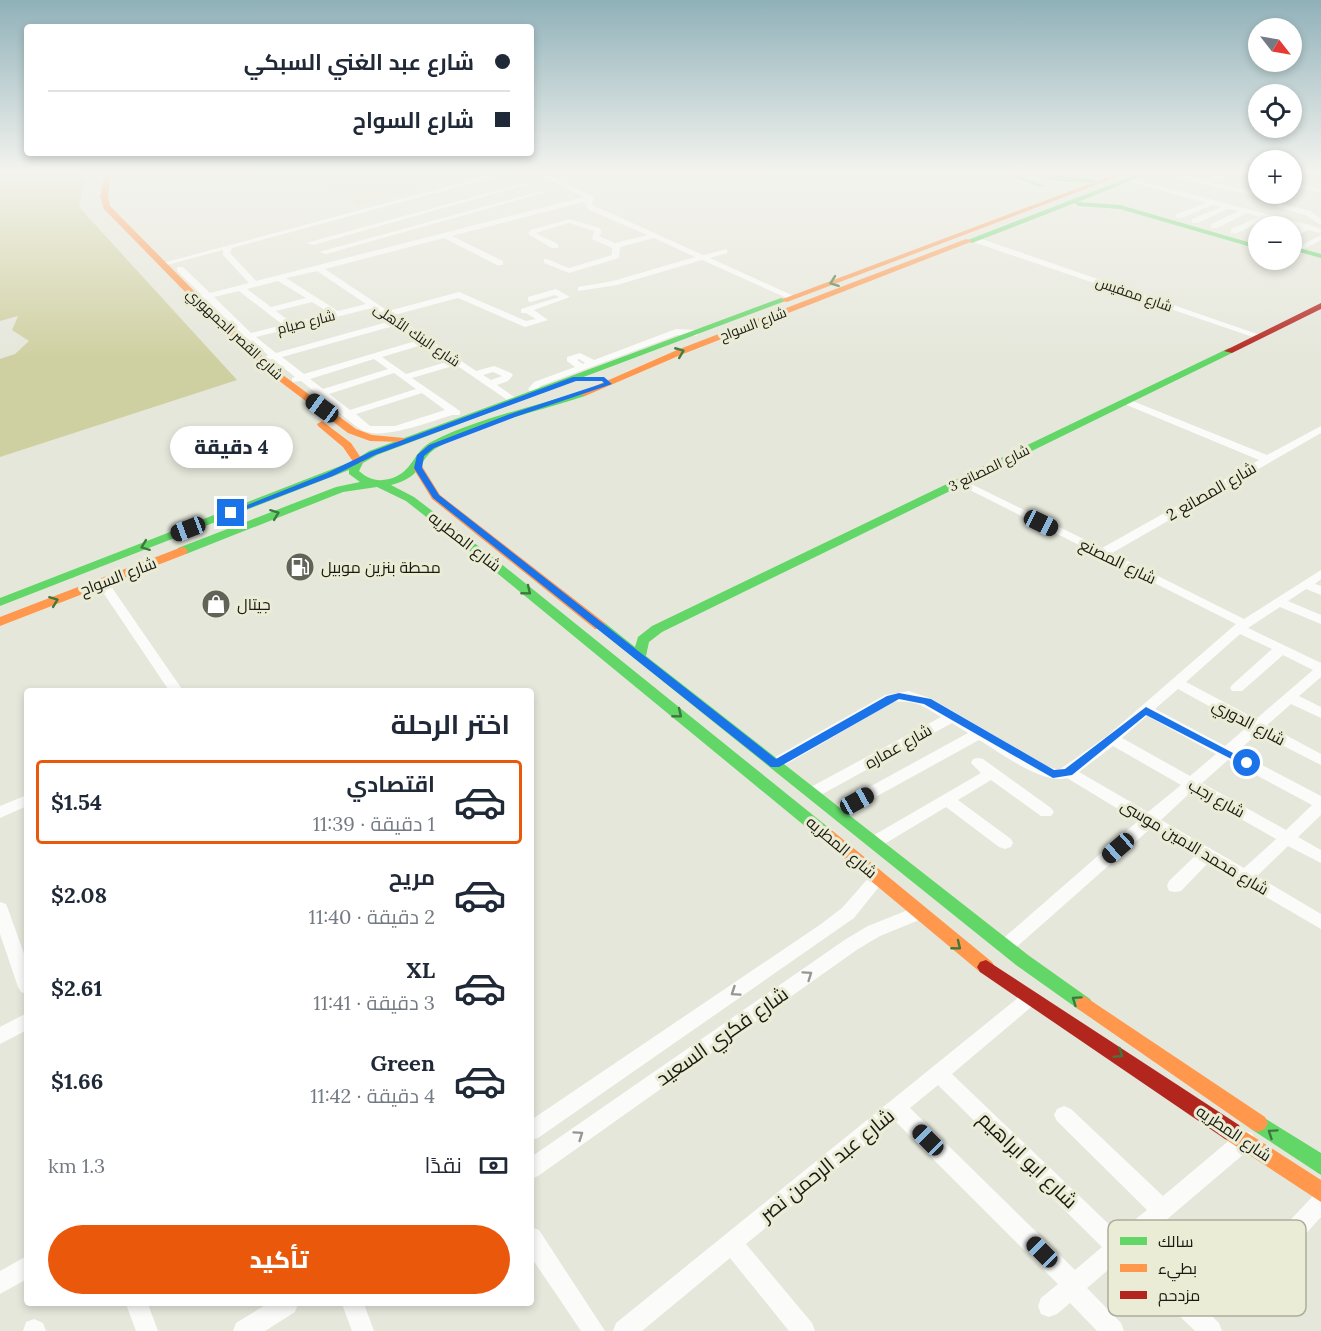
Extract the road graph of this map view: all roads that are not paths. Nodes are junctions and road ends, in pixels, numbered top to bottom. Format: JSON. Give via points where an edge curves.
{"nodes":[{"id":1,"x":121,"y":235,"type":"edge"},
{"id":2,"x":135,"y":235,"type":"edge"},
{"id":3,"x":273,"y":235,"type":"edge"},
{"id":4,"x":299,"y":235,"type":"edge"},
{"id":5,"x":339,"y":235,"type":"edge"},
{"id":6,"x":385,"y":235,"type":"edge"},
{"id":7,"x":445,"y":235,"type":"joint"},
{"id":8,"x":536,"y":235,"type":"edge"},
{"id":9,"x":596,"y":235,"type":"edge"},
{"id":10,"x":971,"y":235,"type":"edge"},
{"id":11,"x":974,"y":235,"type":"edge"},
{"id":12,"x":980,"y":235,"type":"edge"},
{"id":13,"x":1220,"y":235,"type":"edge"},
{"id":14,"x":654,"y":236,"type":"joint"},
{"id":15,"x":1321,"y":237,"type":"edge"},
{"id":16,"x":310,"y":243,"type":"junction"},
{"id":17,"x":1248,"y":244,"type":"edge"},
{"id":18,"x":555,"y":246,"type":"dead end"},
{"id":19,"x":616,"y":246,"type":"junction"},
{"id":20,"x":229,"y":247,"type":"junction"},
{"id":21,"x":1302,"y":247,"type":"edge"},
{"id":22,"x":724,"y":251,"type":"dead end"},
{"id":23,"x":323,"y":252,"type":"junction"},
{"id":24,"x":1302,"y":253,"type":"edge"},
{"id":25,"x":702,"y":257,"type":"junction"},
{"id":26,"x":1321,"y":258,"type":"edge"},
{"id":27,"x":547,"y":261,"type":"dead end"},
{"id":28,"x":339,"y":263,"type":"junction"},
{"id":29,"x":163,"y":264,"type":"junction"},
{"id":30,"x":500,"y":264,"type":"dead end"},
{"id":31,"x":180,"y":268,"type":"dead end"},
{"id":32,"x":319,"y":268,"type":"junction"},
{"id":33,"x":280,"y":278,"type":"junction"},
{"id":34,"x":254,"y":284,"type":"junction"},
{"id":35,"x":241,"y":288,"type":"junction"},
{"id":36,"x":581,"y":289,"type":"dead end"},
{"id":37,"x":792,"y":297,"type":"junction"},
{"id":38,"x":202,"y":298,"type":"junction"},
{"id":39,"x":313,"y":299,"type":"junction"},
{"id":40,"x":531,"y":299,"type":"dead end"},
{"id":41,"x":373,"y":305,"type":"junction"},
{"id":42,"x":1321,"y":306,"type":"edge"},
{"id":43,"x":270,"y":310,"type":"junction"},
{"id":44,"x":527,"y":310,"type":"junction"},
{"id":45,"x":337,"y":314,"type":"junction"},
{"id":46,"x":387,"y":314,"type":"junction"},
{"id":47,"x":507,"y":316,"type":"junction"},
{"id":48,"x":398,"y":322,"type":"junction"},
{"id":49,"x":290,"y":326,"type":"junction"},
{"id":50,"x":696,"y":333,"type":"junction"},
{"id":51,"x":1258,"y":336,"type":"junction"},
{"id":52,"x":244,"y":338,"type":"junction"},
{"id":53,"x":426,"y":341,"type":"junction"},
{"id":54,"x":375,"y":356,"type":"junction"},
{"id":55,"x":267,"y":358,"type":"junction"},
{"id":56,"x":456,"y":362,"type":"junction"},
{"id":57,"x":593,"y":363,"type":"junction"},
{"id":58,"x":616,"y":363,"type":"junction"},
{"id":59,"x":646,"y":368,"type":"junction"},
{"id":60,"x":395,"y":370,"type":"junction"},
{"id":61,"x":578,"y":373,"type":"junction"},
{"id":62,"x":474,"y":374,"type":"junction"},
{"id":63,"x":405,"y":377,"type":"junction"},
{"id":64,"x":302,"y":378,"type":"junction"},
{"id":65,"x":287,"y":382,"type":"junction"},
{"id":66,"x":490,"y":384,"type":"junction"},
{"id":67,"x":608,"y":384,"type":"junction"},
{"id":68,"x":423,"y":390,"type":"junction"},
{"id":69,"x":321,"y":393,"type":"junction"},
{"id":70,"x":307,"y":398,"type":"junction"},
{"id":71,"x":515,"y":401,"type":"junction"},
{"id":72,"x":1125,"y":401,"type":"junction"},
{"id":73,"x":453,"y":411,"type":"junction"},
{"id":74,"x":347,"y":414,"type":"junction"},
{"id":75,"x":465,"y":420,"type":"junction"},
{"id":76,"x":1321,"y":429,"type":"edge"},
{"id":77,"x":370,"y":438,"type":"junction"},
{"id":78,"x":414,"y":439,"type":"junction"},
{"id":79,"x":349,"y":448,"type":"junction"},
{"id":80,"x":1266,"y":459,"type":"junction"},
{"id":81,"x":357,"y":462,"type":"junction"},
{"id":82,"x":418,"y":468,"type":"junction"},
{"id":83,"x":326,"y":476,"type":"junction"},
{"id":84,"x":959,"y":482,"type":"junction"},
{"id":85,"x":375,"y":483,"type":"junction"},
{"id":86,"x":340,"y":489,"type":"junction"},
{"id":87,"x":434,"y":494,"type":"junction"},
{"id":88,"x":410,"y":499,"type":"junction"},
{"id":89,"x":1103,"y":553,"type":"junction"},
{"id":90,"x":1321,"y":574,"type":"edge"},
{"id":91,"x":102,"y":582,"type":"junction"},
{"id":92,"x":1305,"y":584,"type":"junction"},
{"id":93,"x":1321,"y":591,"type":"edge"},
{"id":94,"x":0,"y":602,"type":"edge"},
{"id":95,"x":1279,"y":602,"type":"junction"},
{"id":96,"x":1321,"y":620,"type":"edge"},
{"id":97,"x":0,"y":622,"type":"edge"},
{"id":98,"x":1242,"y":626,"type":"junction"},
{"id":99,"x":603,"y":628,"type":"junction"},
{"id":100,"x":657,"y":629,"type":"junction"},
{"id":101,"x":1281,"y":649,"type":"junction"},
{"id":102,"x":639,"y":657,"type":"junction"},
{"id":103,"x":1321,"y":669,"type":"edge"},
{"id":104,"x":1177,"y":683,"type":"junction"},
{"id":105,"x":174,"y":688,"type":"edge"},
{"id":106,"x":1237,"y":688,"type":"dead end"},
{"id":107,"x":1291,"y":698,"type":"junction"},
{"id":108,"x":1146,"y":710,"type":"junction"},
{"id":109,"x":1321,"y":713,"type":"edge"},
{"id":110,"x":952,"y":717,"type":"junction"},
{"id":111,"x":1258,"y":727,"type":"junction"},
{"id":112,"x":980,"y":733,"type":"junction"},
{"id":113,"x":1112,"y":739,"type":"junction"},
{"id":114,"x":1228,"y":753,"type":"junction"},
{"id":115,"x":1321,"y":760,"type":"edge"},
{"id":116,"x":978,"y":763,"type":"dead end"},
{"id":117,"x":775,"y":764,"type":"junction"},
{"id":118,"x":1068,"y":772,"type":"junction"},
{"id":119,"x":992,"y":773,"type":"junction"},
{"id":120,"x":1193,"y":784,"type":"junction"},
{"id":121,"x":812,"y":793,"type":"junction"},
{"id":122,"x":947,"y":800,"type":"junction"},
{"id":123,"x":24,"y":801,"type":"edge"},
{"id":124,"x":1321,"y":805,"type":"edge"},
{"id":125,"x":0,"y":812,"type":"edge"},
{"id":126,"x":836,"y":812,"type":"junction"},
{"id":127,"x":1046,"y":812,"type":"dead end"},
{"id":128,"x":1151,"y":820,"type":"junction"},
{"id":129,"x":1287,"y":837,"type":"junction"},
{"id":130,"x":875,"y":842,"type":"junction"},
{"id":131,"x":1005,"y":843,"type":"dead end"},
{"id":132,"x":1207,"y":854,"type":"junction"},
{"id":133,"x":1321,"y":857,"type":"edge"},
{"id":134,"x":906,"y":866,"type":"junction"},
{"id":135,"x":1245,"y":876,"type":"junction"},
{"id":136,"x":878,"y":878,"type":"junction"},
{"id":137,"x":1175,"y":886,"type":"dead end"},
{"id":138,"x":0,"y":909,"type":"edge"},
{"id":139,"x":918,"y":913,"type":"junction"},
{"id":140,"x":1321,"y":922,"type":"edge"},
{"id":141,"x":940,"y":932,"type":"junction"},
{"id":142,"x":1002,"y":945,"type":"junction"},
{"id":143,"x":978,"y":962,"type":"junction"},
{"id":144,"x":24,"y":978,"type":"edge"},
{"id":145,"x":1030,"y":998,"type":"junction"},
{"id":146,"x":24,"y":1023,"type":"edge"},
{"id":147,"x":0,"y":1036,"type":"edge"},
{"id":148,"x":938,"y":1073,"type":"junction"},
{"id":149,"x":896,"y":1108,"type":"junction"},
{"id":150,"x":1064,"y":1115,"type":"dead end"},
{"id":151,"x":534,"y":1129,"type":"edge"},
{"id":152,"x":1245,"y":1140,"type":"junction"},
{"id":153,"x":1321,"y":1165,"type":"edge"},
{"id":154,"x":534,"y":1167,"type":"edge"},
{"id":155,"x":1321,"y":1192,"type":"edge"},
{"id":156,"x":1321,"y":1202,"type":"edge"},
{"id":157,"x":1161,"y":1209,"type":"junction"},
{"id":158,"x":1148,"y":1220,"type":"edge"},
{"id":159,"x":1304,"y":1220,"type":"edge"},
{"id":160,"x":1108,"y":1235,"type":"edge"},
{"id":161,"x":534,"y":1242,"type":"edge"},
{"id":162,"x":731,"y":1244,"type":"junction"},
{"id":163,"x":1108,"y":1255,"type":"edge"},
{"id":164,"x":24,"y":1269,"type":"edge"},
{"id":165,"x":0,"y":1283,"type":"edge"},
{"id":166,"x":1072,"y":1286,"type":"junction"},
{"id":167,"x":138,"y":1306,"type":"edge"},
{"id":168,"x":284,"y":1306,"type":"edge"},
{"id":169,"x":354,"y":1306,"type":"edge"},
{"id":170,"x":1049,"y":1306,"type":"dead end"},
{"id":171,"x":1195,"y":1316,"type":"edge"},
{"id":172,"x":147,"y":1331,"type":"edge"},
{"id":173,"x":244,"y":1331,"type":"edge"},
{"id":174,"x":363,"y":1331,"type":"edge"},
{"id":175,"x":594,"y":1331,"type":"edge"},
{"id":176,"x":624,"y":1331,"type":"edge"},
{"id":177,"x":804,"y":1331,"type":"edge"},
{"id":178,"x":1113,"y":1331,"type":"edge"},
{"id":179,"x":1211,"y":1331,"type":"edge"}],
"edges":[{"from":1,"to":79,"type":"main road","name":"شارع القصر الجمهوري","via":[[172,291]]},
{"from":2,"to":29,"type":"main road","name":"شارع القصر الجمهوري"},
{"from":3,"to":20,"type":"street"},
{"from":4,"to":16,"type":"street"},
{"from":5,"to":16,"type":"street"},
{"from":6,"to":23,"type":"street"},
{"from":7,"to":28,"type":"street"},
{"from":7,"to":30,"type":"street"},
{"from":8,"to":18,"type":"street"},
{"from":9,"to":19,"type":"street"},
{"from":10,"to":37,"type":"main road","name":"شارع السواح","one_way":true},
{"from":59,"to":11,"type":"main road","name":"شارع السواح","one_way":true},
{"from":12,"to":51,"type":"street","name":"شارع ممفيس"},
{"from":13,"to":17,"type":"main road"},
{"from":14,"to":19,"type":"street"},
{"from":14,"to":25,"type":"street"},
{"from":15,"to":21,"type":"street"},
{"from":16,"to":23,"type":"street"},
{"from":19,"to":27,"type":"street","via":[[616,256],[569,271]]},
{"from":20,"to":29,"type":"street"},
{"from":20,"to":34,"type":"street","via":[[226,253]]},
{"from":22,"to":25,"type":"street"},
{"from":23,"to":28,"type":"street"},
{"from":24,"to":26,"type":"main road"},
{"from":25,"to":36,"type":"street"},
{"from":25,"to":37,"type":"street"},
{"from":28,"to":32,"type":"street"},
{"from":29,"to":38,"type":"main road","name":"شارع القصر الجمهوري"},
{"from":31,"to":38,"type":"street"},
{"from":32,"to":33,"type":"street"},
{"from":32,"to":41,"type":"street","name":"شارع البنك الأهلى"},
{"from":33,"to":34,"type":"street"},
{"from":33,"to":39,"type":"street"},
{"from":34,"to":35,"type":"street"},
{"from":35,"to":38,"type":"street"},
{"from":35,"to":43,"type":"street"},
{"from":37,"to":50,"type":"main road","name":"شارع السواح"},
{"from":38,"to":52,"type":"main road","name":"شارع القصر الجمهوري"},
{"from":39,"to":43,"type":"street"},
{"from":39,"to":45,"type":"street"},
{"from":40,"to":44,"type":"street","via":[[553,292],[566,297]]},
{"from":41,"to":45,"type":"street","name":"شارع صيام"},
{"from":41,"to":46,"type":"street","name":"شارع البنك الأهلى"},
{"from":42,"to":51,"type":"main road","name":"شارع المصانع 3"},
{"from":43,"to":49,"type":"street"},
{"from":44,"to":47,"type":"street"},
{"from":44,"to":47,"type":"street","via":[[544,320],[527,324]]},
{"from":45,"to":49,"type":"street","name":"شارع صيام"},
{"from":46,"to":47,"type":"street","via":[[457,295]]},
{"from":46,"to":48,"type":"street","name":"شارع البنك الأهلى"},
{"from":48,"to":53,"type":"street","name":"شارع البنك الأهلى"},
{"from":48,"to":55,"type":"street"},
{"from":49,"to":52,"type":"street","name":"شارع صيام"},
{"from":50,"to":57,"type":"street","via":[[676,332]]},
{"from":50,"to":58,"type":"main road","name":"شارع السواح"},
{"from":51,"to":72,"type":"main road","name":"شارع المصانع 3"},
{"from":52,"to":55,"type":"main road","name":"شارع القصر الجمهوري"},
{"from":53,"to":54,"type":"street"},
{"from":53,"to":56,"type":"street","name":"شارع البنك الأهلى"},
{"from":54,"to":60,"type":"street"},
{"from":54,"to":64,"type":"street"},
{"from":55,"to":64,"type":"street"},
{"from":55,"to":65,"type":"main road","name":"شارع القصر الجمهوري"},
{"from":56,"to":62,"type":"street","name":"شارع البنك الأهلى"},
{"from":56,"to":63,"type":"street"},
{"from":57,"to":61,"type":"street"},
{"from":57,"to":61,"type":"street","via":[[580,356],[570,359]]},
{"from":58,"to":59,"type":"main road","via":[[620,369]]},
{"from":58,"to":61,"type":"main road","name":"شارع السواح"},
{"from":59,"to":67,"type":"main road","name":"شارع السواح"},
{"from":60,"to":63,"type":"street"},
{"from":60,"to":69,"type":"street"},
{"from":61,"to":67,"type":"main road","via":[[606,380]]},
{"from":61,"to":71,"type":"main road","name":"شارع السواح"},
{"from":62,"to":66,"type":"street","name":"شارع البنك الأهلى"},
{"from":62,"to":66,"type":"street","via":[[494,369],[508,375]]},
{"from":63,"to":68,"type":"street"},
{"from":64,"to":65,"type":"street"},
{"from":64,"to":69,"type":"street"},
{"from":65,"to":70,"type":"main road","name":"شارع القصر الجمهوري"},
{"from":66,"to":71,"type":"street","name":"شارع البنك الأهلى"},
{"from":67,"to":82,"type":"main road","name":"شارع السواح","via":[[443,441],[421,455]]},
{"from":68,"to":73,"type":"street"},
{"from":68,"to":74,"type":"street"},
{"from":69,"to":70,"type":"street"},
{"from":69,"to":74,"type":"street"},
{"from":70,"to":77,"type":"main road","name":"شارع القصر الجمهوري"},
{"from":71,"to":75,"type":"main road","name":"شارع السواح"},
{"from":72,"to":80,"type":"street"},
{"from":72,"to":84,"type":"main road","name":"شارع المصانع 3"},
{"from":73,"to":74,"type":"street","via":[[381,430],[368,429]]},
{"from":73,"to":75,"type":"street"},
{"from":75,"to":78,"type":"main road","name":"شارع السواح"},
{"from":76,"to":80,"type":"street","name":"شارع المصانع 2"},
{"from":77,"to":78,"type":"main road","name":"شارع القصر الجمهوري"},
{"from":77,"to":79,"type":"main road","via":[[365,444]]},
{"from":78,"to":81,"type":"main road","name":"شارع السواح"},
{"from":79,"to":81,"type":"main road","name":"شارع القصر الجمهوري"},
{"from":80,"to":89,"type":"street","name":"شارع المصانع 2"},
{"from":81,"to":83,"type":"main road","name":"شارع السواح"},
{"from":81,"to":85,"type":"main road","via":[[355,475]]},
{"from":82,"to":85,"type":"main road","name":"شارع السواح","via":[[402,479]]},
{"from":82,"to":87,"type":"main road","name":"شارع المطريه"},
{"from":83,"to":86,"type":"main road","via":[[338,481]]},
{"from":83,"to":94,"type":"main road","name":"شارع السواح","one_way":true},
{"from":84,"to":89,"type":"street","name":"شارع المصنع"},
{"from":84,"to":100,"type":"main road","name":"شارع المصانع 3"},
{"from":85,"to":86,"type":"main road","name":"شارع السواح"},
{"from":85,"to":88,"type":"main road","name":"شارع المطريه"},
{"from":91,"to":86,"type":"main road","name":"شارع السواح","one_way":true},
{"from":87,"to":88,"type":"main road","via":[[417,487]]},
{"from":87,"to":99,"type":"main road","name":"شارع المطريه"},
{"from":88,"to":136,"type":"main road","name":"شارع المطريه","one_way":true},
{"from":89,"to":98,"type":"street","name":"شارع المصنع"},
{"from":90,"to":92,"type":"street"},
{"from":97,"to":91,"type":"main road","name":"شارع السواح","one_way":true},
{"from":91,"to":105,"type":"street"},
{"from":92,"to":93,"type":"street"},
{"from":92,"to":95,"type":"street"},
{"from":95,"to":96,"type":"street"},
{"from":95,"to":98,"type":"street"},
{"from":98,"to":101,"type":"street","name":"شارع المصنع"},
{"from":98,"to":104,"type":"street"},
{"from":99,"to":100,"type":"main road","name":"شارع المصانع 3","via":[[635,632]]},
{"from":99,"to":102,"type":"main road","name":"شارع المطريه"},
{"from":100,"to":102,"type":"main road","name":"شارع المصانع 3","via":[[644,638]]},
{"from":101,"to":103,"type":"street","name":"شارع المصنع"},
{"from":101,"to":106,"type":"street"},
{"from":102,"to":117,"type":"main road","name":"شارع المطريه"},
{"from":103,"to":107,"type":"street"},
{"from":104,"to":108,"type":"street"},
{"from":104,"to":111,"type":"street","name":"شارع الدوري"},
{"from":107,"to":109,"type":"street"},
{"from":107,"to":111,"type":"street"},
{"from":108,"to":113,"type":"street"},
{"from":108,"to":114,"type":"street"},
{"from":110,"to":112,"type":"street"},
{"from":110,"to":117,"type":"street","via":[[918,698],[890,698]]},
{"from":110,"to":121,"type":"street","name":"شارع عماره"},
{"from":111,"to":114,"type":"street"},
{"from":111,"to":115,"type":"street","name":"شارع الدوري"},
{"from":112,"to":118,"type":"street","via":[[1047,773]]},
{"from":112,"to":126,"type":"street"},
{"from":113,"to":118,"type":"street"},
{"from":113,"to":120,"type":"street","name":"شارع رجب"},
{"from":114,"to":120,"type":"street"},
{"from":114,"to":124,"type":"street"},
{"from":116,"to":119,"type":"street"},
{"from":117,"to":121,"type":"main road","name":"شارع المطريه"},
{"from":118,"to":128,"type":"street","name":"شارع محمد الامين موسى"},
{"from":119,"to":122,"type":"street"},
{"from":119,"to":127,"type":"street"},
{"from":120,"to":128,"type":"street"},
{"from":120,"to":129,"type":"street","name":"شارع رجب"},
{"from":121,"to":126,"type":"main road","name":"شارع المطريه"},
{"from":122,"to":130,"type":"street"},
{"from":122,"to":131,"type":"street"},
{"from":123,"to":125,"type":"street"},
{"from":124,"to":129,"type":"street"},
{"from":126,"to":130,"type":"main road","name":"شارع المطريه"},
{"from":128,"to":132,"type":"street","name":"شارع محمد الامين موسى"},
{"from":128,"to":142,"type":"street"},
{"from":129,"to":133,"type":"street","name":"شارع رجب"},
{"from":129,"to":135,"type":"street"},
{"from":130,"to":134,"type":"main road","name":"شارع المطريه"},
{"from":132,"to":135,"type":"street","name":"شارع محمد الامين موسى"},
{"from":132,"to":137,"type":"street"},
{"from":134,"to":141,"type":"main road","via":[[908,878],[942,909],[945,921]]},
{"from":134,"to":142,"type":"main road","name":"شارع المطريه"},
{"from":135,"to":140,"type":"street","name":"شارع محمد الامين موسى"},
{"from":136,"to":139,"type":"main road","name":"شارع المطريه"},
{"from":136,"to":151,"type":"street","name":"شارع فكري السعيد","one_way":true,"via":[[848,913],[827,929]]},
{"from":138,"to":144,"type":"street"},
{"from":139,"to":141,"type":"main road","name":"شارع المطريه"},
{"from":154,"to":139,"type":"street","name":"شارع فكري السعيد","one_way":true,"via":[[852,944]]},
{"from":141,"to":143,"type":"main road","name":"شارع المطريه","one_way":true},
{"from":142,"to":143,"type":"main road","via":[[982,952]]},
{"from":153,"to":142,"type":"main road","name":"شارع المطريه","one_way":true,"via":[[1122,1032]]},
{"from":143,"to":145,"type":"main road","name":"شارع المطريه"},
{"from":145,"to":148,"type":"street","name":"شارع عبد الرحمن نصر"},
{"from":145,"to":152,"type":"main road","name":"شارع المطريه","one_way":true},
{"from":146,"to":147,"type":"street"},
{"from":148,"to":149,"type":"street","name":"شارع عبد الرحمن نصر"},
{"from":148,"to":160,"type":"street","name":"شارع ابو ابراهيم"},
{"from":149,"to":162,"type":"street","name":"شارع عبد الرحمن نصر"},
{"from":149,"to":166,"type":"street"},
{"from":150,"to":157,"type":"street"},
{"from":152,"to":155,"type":"main road","name":"شارع المطريه"},
{"from":152,"to":157,"type":"street"},
{"from":156,"to":159,"type":"street"},
{"from":157,"to":158,"type":"street"},
{"from":161,"to":175,"type":"street"},
{"from":162,"to":176,"type":"street","name":"شارع عبد الرحمن نصر"},
{"from":162,"to":177,"type":"street"},
{"from":163,"to":166,"type":"street"},
{"from":164,"to":165,"type":"street"},
{"from":166,"to":170,"type":"street"},
{"from":166,"to":178,"type":"street"},
{"from":167,"to":172,"type":"street"},
{"from":168,"to":173,"type":"street"},
{"from":169,"to":174,"type":"street"},
{"from":171,"to":179,"type":"street","name":"شارع ابو ابراهيم"}]}
